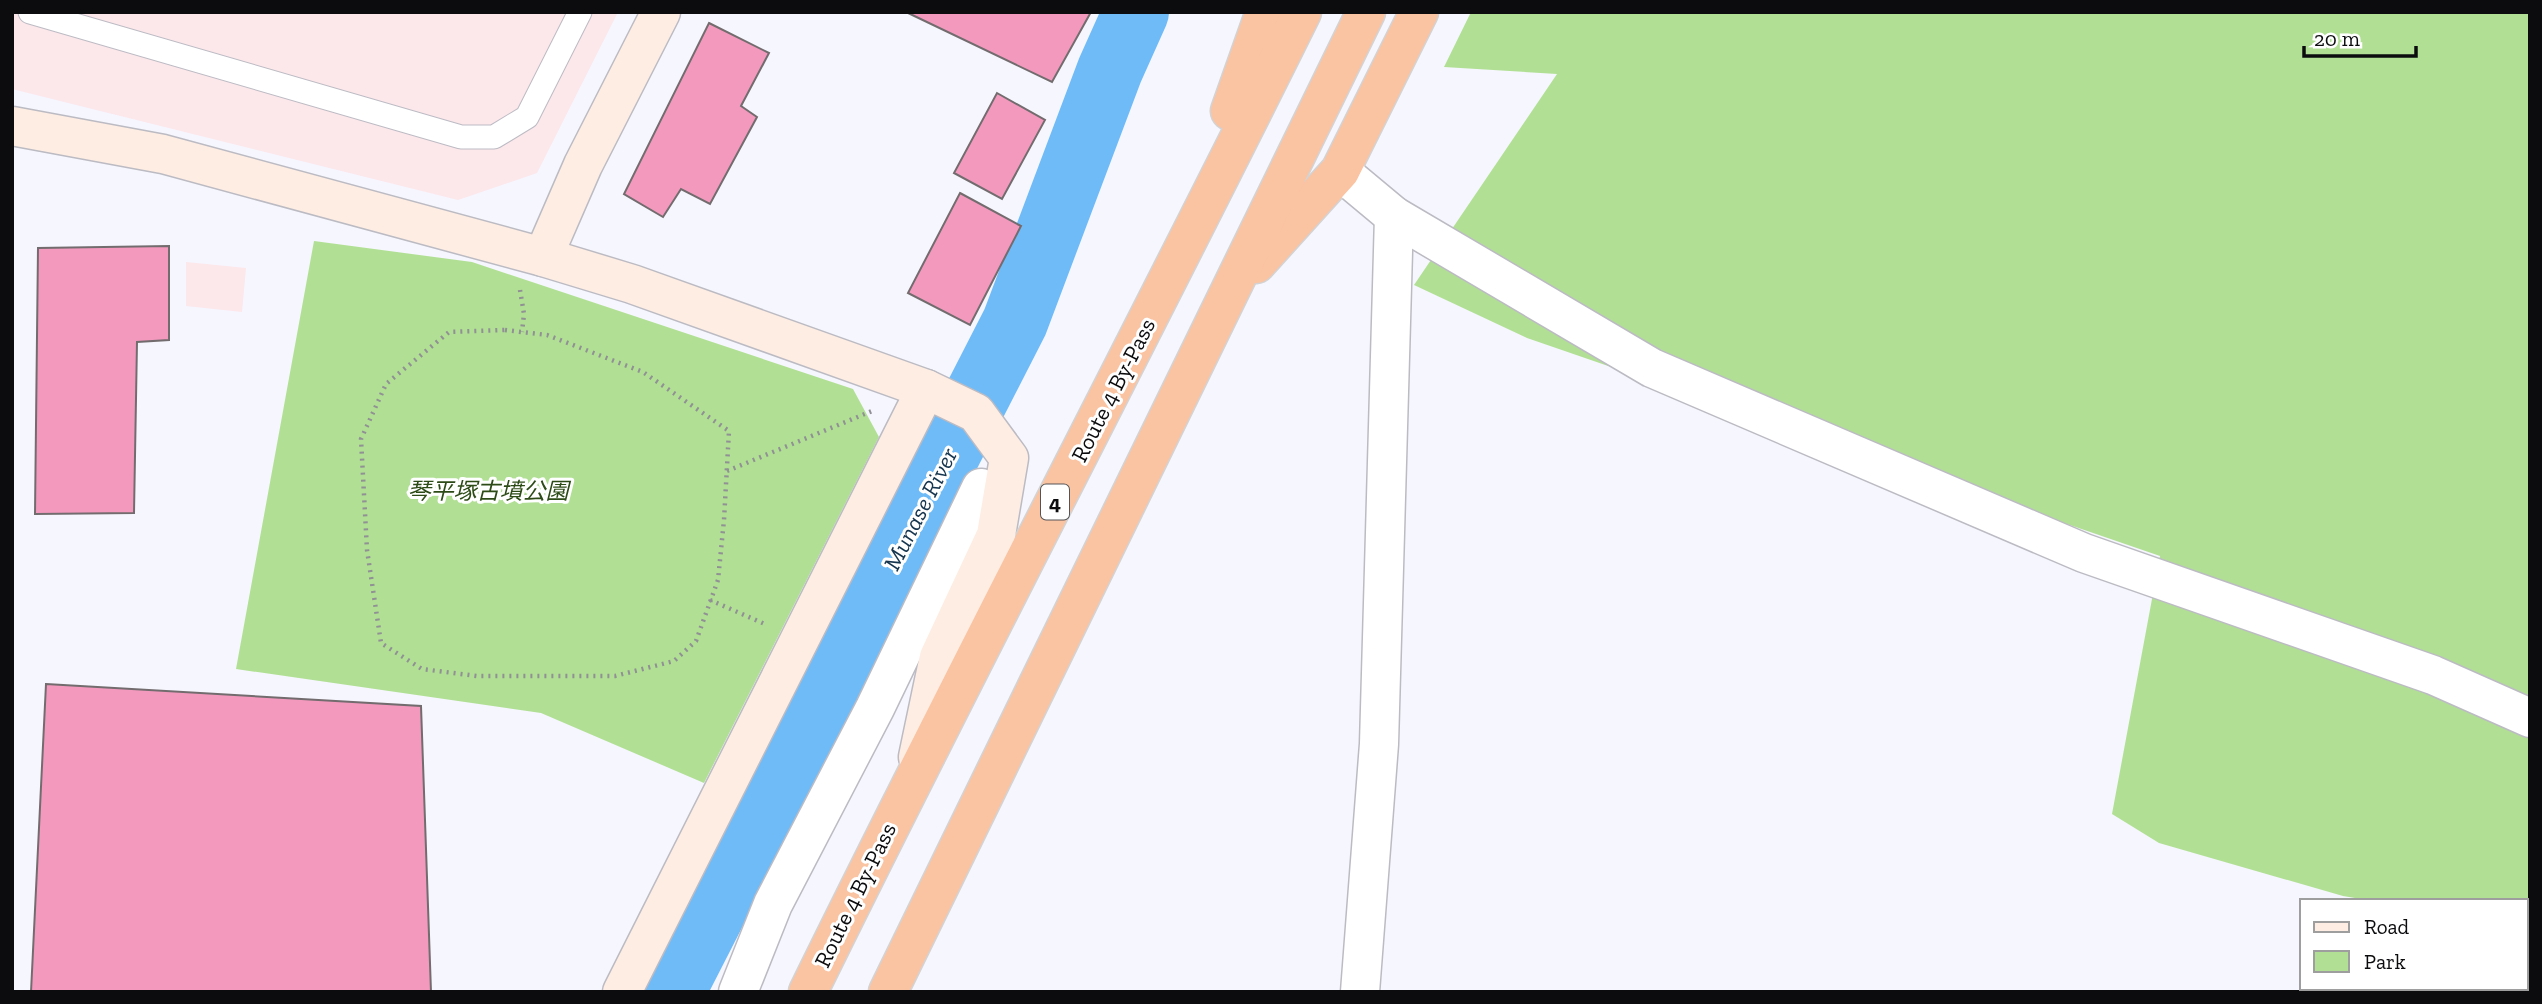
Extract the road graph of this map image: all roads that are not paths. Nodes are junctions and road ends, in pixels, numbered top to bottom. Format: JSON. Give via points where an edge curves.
{"nodes":[{"id":1,"x":30,"y":12,"type":"edge"},
{"id":2,"x":580,"y":12,"type":"edge"},
{"id":3,"x":661,"y":12,"type":"edge"},
{"id":4,"x":1265,"y":12,"type":"edge"},
{"id":5,"x":1302,"y":12,"type":"edge"},
{"id":6,"x":1366,"y":12,"type":"edge"},
{"id":7,"x":1419,"y":12,"type":"edge"},
{"id":8,"x":12,"y":125,"type":"edge"},
{"id":9,"x":1340,"y":171,"type":"junction"},
{"id":10,"x":1394,"y":216,"type":"junction"},
{"id":11,"x":544,"y":257,"type":"junction"},
{"id":12,"x":1174,"y":272,"type":"junction"},
{"id":13,"x":1223,"y":301,"type":"junction"},
{"id":14,"x":926,"y":389,"type":"junction"},
{"id":15,"x":981,"y":488,"type":"dead end"},
{"id":16,"x":2530,"y":718,"type":"edge"},
{"id":17,"x":914,"y":776,"type":"junction"},
{"id":18,"x":622,"y":992,"type":"edge"},
{"id":19,"x":738,"y":992,"type":"edge"},
{"id":20,"x":808,"y":992,"type":"edge"},
{"id":21,"x":888,"y":992,"type":"edge"},
{"id":22,"x":1360,"y":992,"type":"edge"}],
"edges":[{"from":1,"to":2,"type":"lane","via":[[461,137],[494,137],[527,117]]},
{"from":3,"to":11,"type":"street","via":[[583,165]]},
{"from":4,"to":12,"type":"highway"},
{"from":5,"to":12,"type":"highway","name":"Route 4 By-Pass","number":"4"},
{"from":6,"to":13,"type":"highway"},
{"from":7,"to":9,"type":"highway"},
{"from":8,"to":11,"type":"street","via":[[163,154]]},
{"from":9,"to":10,"type":"street"},
{"from":9,"to":13,"type":"highway"},
{"from":10,"to":16,"type":"street","via":[[1652,368],[2084,553],[2433,674]]},
{"from":10,"to":22,"type":"street","via":[[1379,744]]},
{"from":11,"to":14,"type":"street"},
{"from":12,"to":17,"type":"highway","name":"Route 4 By-Pass","number":"4"},
{"from":13,"to":21,"type":"highway"},
{"from":14,"to":17,"type":"street","via":[[976,413],[1009,458],[996,535],[939,657]]},
{"from":14,"to":18,"type":"street"},
{"from":15,"to":19,"type":"street","via":[[875,708],[773,904]]},
{"from":17,"to":20,"type":"highway","name":"Route 4 By-Pass","number":"4"}]}
